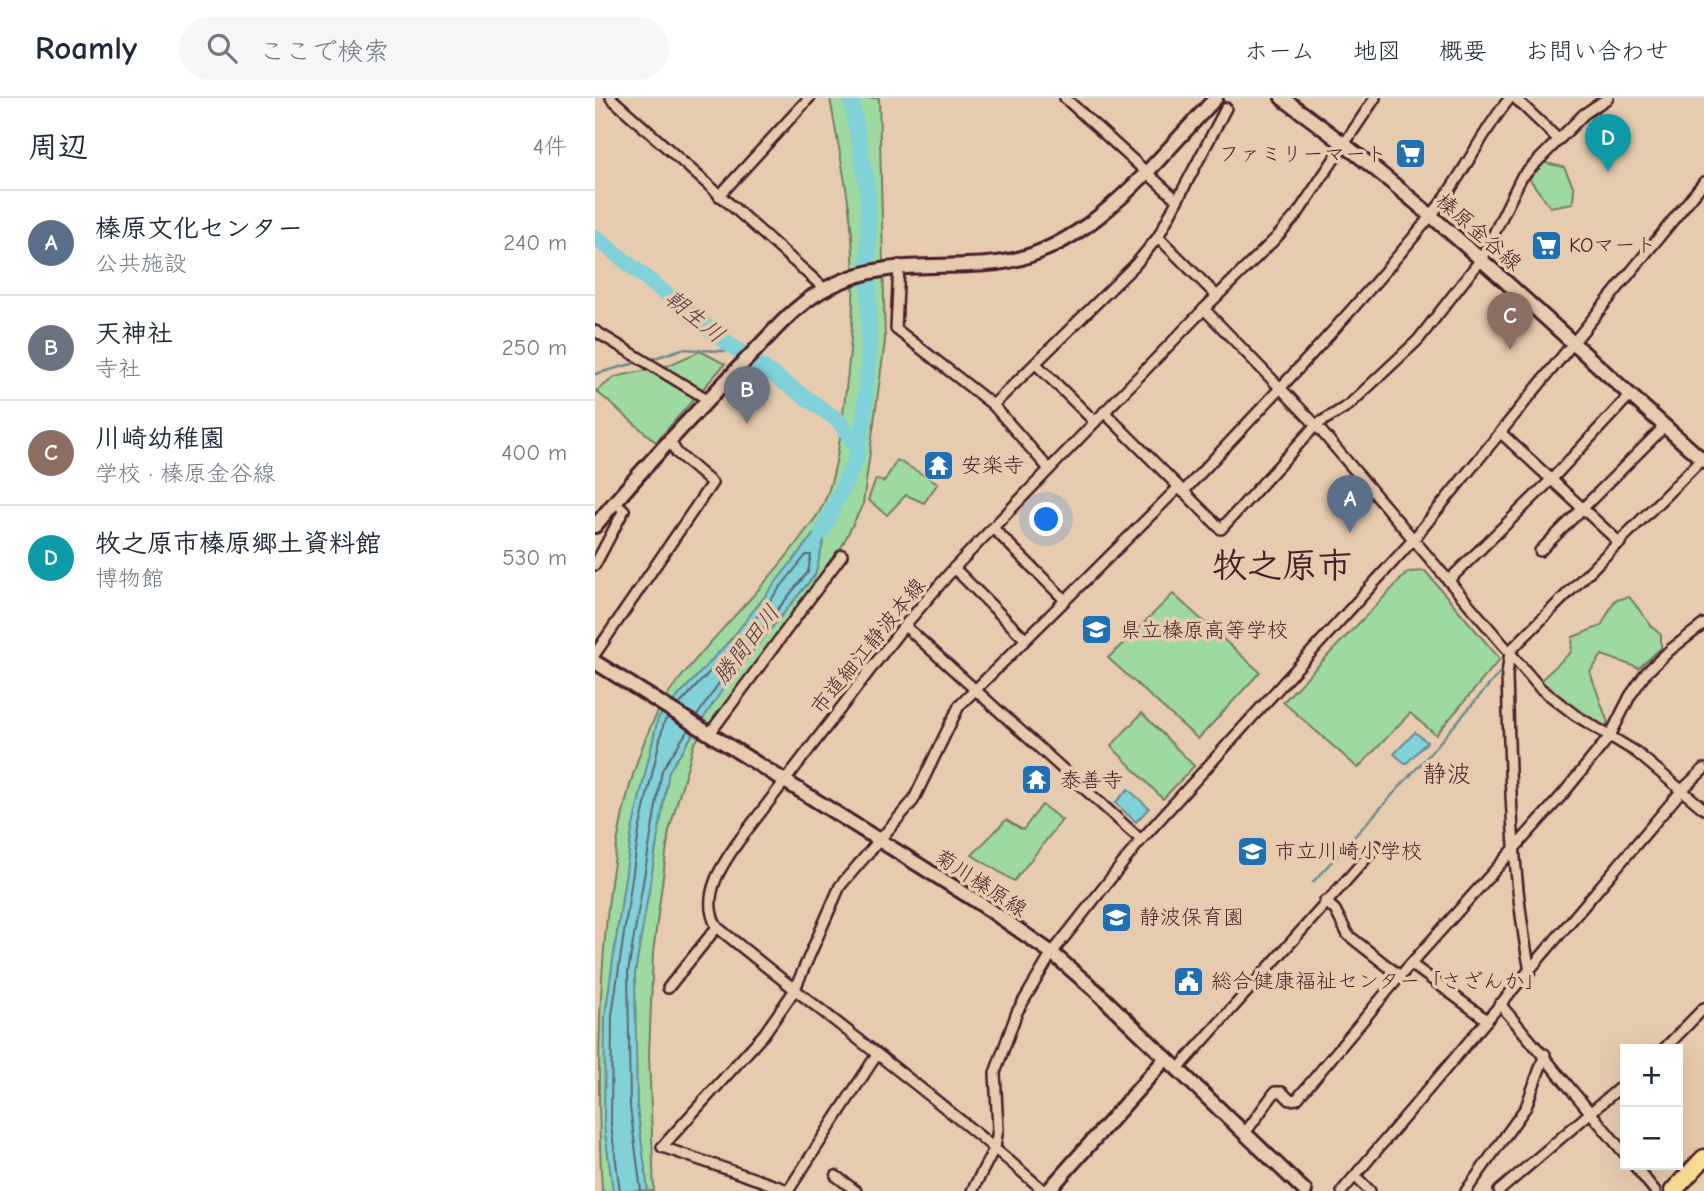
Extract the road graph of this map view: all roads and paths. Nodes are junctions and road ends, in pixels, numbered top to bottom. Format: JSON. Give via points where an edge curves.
{"nodes":[{"id":1,"x":611,"y":98,"type":"edge"},
{"id":2,"x":809,"y":98,"type":"edge"},
{"id":3,"x":1065,"y":98,"type":"edge"},
{"id":4,"x":1216,"y":98,"type":"edge"},
{"id":5,"x":1282,"y":98,"type":"edge"},
{"id":6,"x":1375,"y":98,"type":"edge"},
{"id":7,"x":1512,"y":98,"type":"edge"},
{"id":8,"x":1608,"y":98,"type":"edge"},
{"id":9,"x":1226,"y":108,"type":"dead end"},
{"id":10,"x":1558,"y":139,"type":"junction"},
{"id":11,"x":1345,"y":142,"type":"junction"},
{"id":12,"x":1146,"y":170,"type":"junction"},
{"id":13,"x":1704,"y":182,"type":"edge"},
{"id":14,"x":719,"y":196,"type":"junction"},
{"id":15,"x":1177,"y":200,"type":"junction"},
{"id":16,"x":1432,"y":215,"type":"junction"},
{"id":17,"x":1158,"y":237,"type":"junction"},
{"id":18,"x":1482,"y":258,"type":"junction"},
{"id":19,"x":895,"y":266,"type":"junction"},
{"id":20,"x":828,"y":287,"type":"junction"},
{"id":21,"x":1217,"y":296,"type":"junction"},
{"id":22,"x":1204,"y":309,"type":"junction"},
{"id":23,"x":595,"y":331,"type":"edge"},
{"id":24,"x":1574,"y":343,"type":"junction"},
{"id":25,"x":1036,"y":364,"type":"junction"},
{"id":26,"x":1281,"y":386,"type":"junction"},
{"id":27,"x":1630,"y":395,"type":"junction"},
{"id":28,"x":707,"y":399,"type":"junction"},
{"id":29,"x":993,"y":405,"type":"junction"},
{"id":30,"x":1104,"y":412,"type":"junction"},
{"id":31,"x":1095,"y":422,"type":"junction"},
{"id":32,"x":1316,"y":425,"type":"junction"},
{"id":33,"x":1664,"y":427,"type":"junction"},
{"id":34,"x":1501,"y":433,"type":"junction"},
{"id":35,"x":669,"y":439,"type":"junction"},
{"id":36,"x":1703,"y":459,"type":"edge"},
{"id":37,"x":1049,"y":469,"type":"junction"},
{"id":38,"x":1551,"y":480,"type":"junction"},
{"id":39,"x":1181,"y":490,"type":"junction"},
{"id":40,"x":615,"y":502,"type":"junction"},
{"id":41,"x":1583,"y":508,"type":"junction"},
{"id":42,"x":595,"y":526,"type":"edge"},
{"id":43,"x":993,"y":528,"type":"junction"},
{"id":44,"x":1412,"y":541,"type":"junction"},
{"id":45,"x":1620,"y":543,"type":"junction"},
{"id":46,"x":1541,"y":551,"type":"dead end"},
{"id":47,"x":842,"y":555,"type":"dead end"},
{"id":48,"x":595,"y":565,"type":"edge"},
{"id":49,"x":954,"y":568,"type":"junction"},
{"id":50,"x":1449,"y":580,"type":"junction"},
{"id":51,"x":1064,"y":600,"type":"junction"},
{"id":52,"x":1704,"y":624,"type":"edge"},
{"id":53,"x":905,"y":626,"type":"junction"},
{"id":54,"x":1024,"y":638,"type":"junction"},
{"id":55,"x":1510,"y":651,"type":"junction"},
{"id":56,"x":596,"y":663,"type":"edge"},
{"id":57,"x":973,"y":689,"type":"junction"},
{"id":58,"x":710,"y":733,"type":"junction"},
{"id":59,"x":1611,"y":736,"type":"junction"},
{"id":60,"x":1704,"y":769,"type":"edge"},
{"id":61,"x":784,"y":782,"type":"junction"},
{"id":62,"x":1683,"y":789,"type":"junction"},
{"id":63,"x":1704,"y":809,"type":"edge"},
{"id":64,"x":877,"y":840,"type":"junction"},
{"id":65,"x":1141,"y":840,"type":"junction"},
{"id":66,"x":1377,"y":846,"type":"dead end"},
{"id":67,"x":1513,"y":851,"type":"junction"},
{"id":68,"x":1325,"y":901,"type":"junction"},
{"id":69,"x":717,"y":927,"type":"junction"},
{"id":70,"x":1052,"y":953,"type":"junction"},
{"id":71,"x":1411,"y":964,"type":"junction"},
{"id":72,"x":1530,"y":971,"type":"junction"},
{"id":73,"x":1400,"y":976,"type":"junction"},
{"id":74,"x":668,"y":988,"type":"dead end"},
{"id":75,"x":794,"y":991,"type":"junction"},
{"id":76,"x":1500,"y":1004,"type":"junction"},
{"id":77,"x":1704,"y":1008,"type":"edge"},
{"id":78,"x":1487,"y":1020,"type":"junction"},
{"id":79,"x":1669,"y":1044,"type":"edge"},
{"id":80,"x":1545,"y":1054,"type":"junction"},
{"id":81,"x":876,"y":1056,"type":"junction"},
{"id":82,"x":1165,"y":1058,"type":"junction"},
{"id":83,"x":1178,"y":1069,"type":"junction"},
{"id":84,"x":1620,"y":1088,"type":"edge"},
{"id":85,"x":1592,"y":1114,"type":"junction"},
{"id":86,"x":1245,"y":1133,"type":"junction"},
{"id":87,"x":995,"y":1147,"type":"junction"},
{"id":88,"x":1620,"y":1148,"type":"edge"},
{"id":89,"x":1704,"y":1158,"type":"edge"},
{"id":90,"x":1638,"y":1170,"type":"edge"},
{"id":91,"x":836,"y":1176,"type":"dead end"},
{"id":92,"x":1356,"y":1177,"type":"junction"},
{"id":93,"x":788,"y":1191,"type":"edge"},
{"id":94,"x":856,"y":1191,"type":"edge"},
{"id":95,"x":972,"y":1191,"type":"edge"},
{"id":96,"x":1046,"y":1191,"type":"edge"},
{"id":97,"x":1305,"y":1191,"type":"edge"},
{"id":98,"x":1342,"y":1191,"type":"edge"},
{"id":99,"x":1370,"y":1191,"type":"edge"},
{"id":100,"x":1467,"y":1191,"type":"edge"},
{"id":101,"x":1499,"y":1191,"type":"edge"},
{"id":102,"x":1655,"y":1191,"type":"edge"},
{"id":103,"x":1673,"y":1191,"type":"edge"}],
"edges":[{"from":1,"to":14,"type":"street"},
{"from":2,"to":14,"type":"street"},
{"from":3,"to":12,"type":"street"},
{"from":4,"to":12,"type":"main road"},
{"from":5,"to":11,"type":"main road","name":"榛原金谷線"},
{"from":6,"to":11,"type":"street","name":"市道細江静波本線"},
{"from":7,"to":10,"type":"street"},
{"from":7,"to":16,"type":"street","via":[[1487,125],[1461,175]]},
{"from":8,"to":10,"type":"street"},
{"from":9,"to":15,"type":"street"},
{"from":10,"to":18,"type":"street","via":[[1521,178]]},
{"from":11,"to":16,"type":"main road","name":"榛原金谷線"},
{"from":11,"to":21,"type":"street","name":"市道細江静波本線","via":[[1298,213]]},
{"from":12,"to":15,"type":"street"},
{"from":12,"to":19,"type":"main road","via":[[1093,221],[1046,250],[994,263]]},
{"from":13,"to":24,"type":"street"},
{"from":14,"to":20,"type":"street"},
{"from":15,"to":17,"type":"street"},
{"from":16,"to":18,"type":"main road","name":"榛原金谷線"},
{"from":16,"to":26,"type":"street"},
{"from":17,"to":21,"type":"street"},
{"from":17,"to":25,"type":"street"},
{"from":18,"to":24,"type":"main road","name":"榛原金谷線"},
{"from":18,"to":32,"type":"street","via":[[1418,339],[1349,405]]},
{"from":19,"to":20,"type":"main road"},
{"from":19,"to":29,"type":"street","via":[[896,329]]},
{"from":20,"to":28,"type":"main road","via":[[800,305]]},
{"from":21,"to":22,"type":"street","name":"市道細江静波本線"},
{"from":22,"to":26,"type":"street"},
{"from":22,"to":30,"type":"street","name":"市道細江静波本線"},
{"from":23,"to":28,"type":"street"},
{"from":24,"to":27,"type":"main road","name":"榛原金谷線"},
{"from":24,"to":34,"type":"street"},
{"from":25,"to":29,"type":"street"},
{"from":25,"to":31,"type":"street"},
{"from":26,"to":32,"type":"street"},
{"from":26,"to":39,"type":"street"},
{"from":27,"to":33,"type":"main road","name":"榛原金谷線"},
{"from":27,"to":38,"type":"street"},
{"from":28,"to":35,"type":"main road"},
{"from":29,"to":37,"type":"street"},
{"from":30,"to":31,"type":"street","name":"市道細江静波本線"},
{"from":30,"to":39,"type":"street"},
{"from":31,"to":37,"type":"street","name":"市道細江静波本線"},
{"from":32,"to":39,"type":"street","via":[[1221,529]]},
{"from":32,"to":44,"type":"street"},
{"from":33,"to":36,"type":"main road","name":"榛原金谷線"},
{"from":33,"to":41,"type":"street"},
{"from":34,"to":38,"type":"street"},
{"from":34,"to":44,"type":"street"},
{"from":35,"to":40,"type":"main road"},
{"from":35,"to":56,"type":"street","via":[[677,453],[712,483]]},
{"from":36,"to":45,"type":"street"},
{"from":37,"to":43,"type":"street","name":"市道細江静波本線"},
{"from":38,"to":41,"type":"street"},
{"from":38,"to":50,"type":"street"},
{"from":39,"to":51,"type":"street"},
{"from":40,"to":42,"type":"main road"},
{"from":40,"to":48,"type":"street","via":[[624,510]]},
{"from":41,"to":45,"type":"street"},
{"from":41,"to":46,"type":"street"},
{"from":43,"to":49,"type":"street","name":"市道細江静波本線"},
{"from":43,"to":51,"type":"street"},
{"from":44,"to":50,"type":"street"},
{"from":44,"to":65,"type":"street"},
{"from":45,"to":55,"type":"street"},
{"from":47,"to":58,"type":"street"},
{"from":49,"to":53,"type":"street","name":"市道細江静波本線"},
{"from":49,"to":54,"type":"street"},
{"from":50,"to":55,"type":"street"},
{"from":51,"to":54,"type":"street"},
{"from":52,"to":59,"type":"street","via":[[1647,673]]},
{"from":53,"to":57,"type":"street"},
{"from":53,"to":61,"type":"street","name":"市道細江静波本線"},
{"from":54,"to":57,"type":"street"},
{"from":55,"to":59,"type":"street","via":[[1541,688]]},
{"from":55,"to":67,"type":"street"},
{"from":56,"to":58,"type":"main road","name":"菊川榛原線"},
{"from":57,"to":64,"type":"street","via":[[959,706],[913,801]]},
{"from":57,"to":65,"type":"street"},
{"from":58,"to":61,"type":"main road","name":"菊川榛原線"},
{"from":59,"to":62,"type":"street"},
{"from":59,"to":67,"type":"street"},
{"from":60,"to":62,"type":"street"},
{"from":61,"to":64,"type":"main road","name":"菊川榛原線"},
{"from":61,"to":69,"type":"street","name":"市道細江静波本線","via":[[717,875],[710,911]]},
{"from":62,"to":63,"type":"street"},
{"from":62,"to":72,"type":"street"},
{"from":64,"to":70,"type":"main road","name":"菊川榛原線"},
{"from":64,"to":75,"type":"street","via":[[840,886]]},
{"from":65,"to":70,"type":"street"},
{"from":66,"to":68,"type":"street"},
{"from":67,"to":71,"type":"street"},
{"from":67,"to":72,"type":"street"},
{"from":68,"to":73,"type":"street","via":[[1348,935]]},
{"from":68,"to":83,"type":"street"},
{"from":69,"to":74,"type":"street"},
{"from":69,"to":75,"type":"street"},
{"from":70,"to":82,"type":"main road","name":"菊川榛原線"},
{"from":70,"to":87,"type":"street","via":[[1017,1012],[995,1073]]},
{"from":71,"to":73,"type":"street"},
{"from":71,"to":78,"type":"street"},
{"from":72,"to":76,"type":"street"},
{"from":73,"to":86,"type":"street","via":[[1297,1099],[1275,1092]]},
{"from":75,"to":81,"type":"street"},
{"from":75,"to":93,"type":"street","via":[[764,1034],[662,1147]]},
{"from":76,"to":78,"type":"street"},
{"from":76,"to":80,"type":"street"},
{"from":77,"to":79,"type":"street"},
{"from":78,"to":92,"type":"street"},
{"from":80,"to":85,"type":"street"},
{"from":80,"to":100,"type":"street","via":[[1527,1107]]},
{"from":81,"to":87,"type":"street"},
{"from":81,"to":93,"type":"street"},
{"from":82,"to":83,"type":"main road","name":"菊川榛原線"},
{"from":82,"to":96,"type":"main road"},
{"from":83,"to":86,"type":"main road","name":"菊川榛原線"},
{"from":84,"to":85,"type":"street"},
{"from":85,"to":88,"type":"street"},
{"from":85,"to":101,"type":"street"},
{"from":86,"to":97,"type":"main road","name":"菊川榛原線"},
{"from":87,"to":95,"type":"street"},
{"from":87,"to":96,"type":"street"},
{"from":89,"to":103,"type":"highway"},
{"from":90,"to":102,"type":"street"},
{"from":91,"to":94,"type":"street"},
{"from":92,"to":98,"type":"street"},
{"from":92,"to":99,"type":"street"}]}
